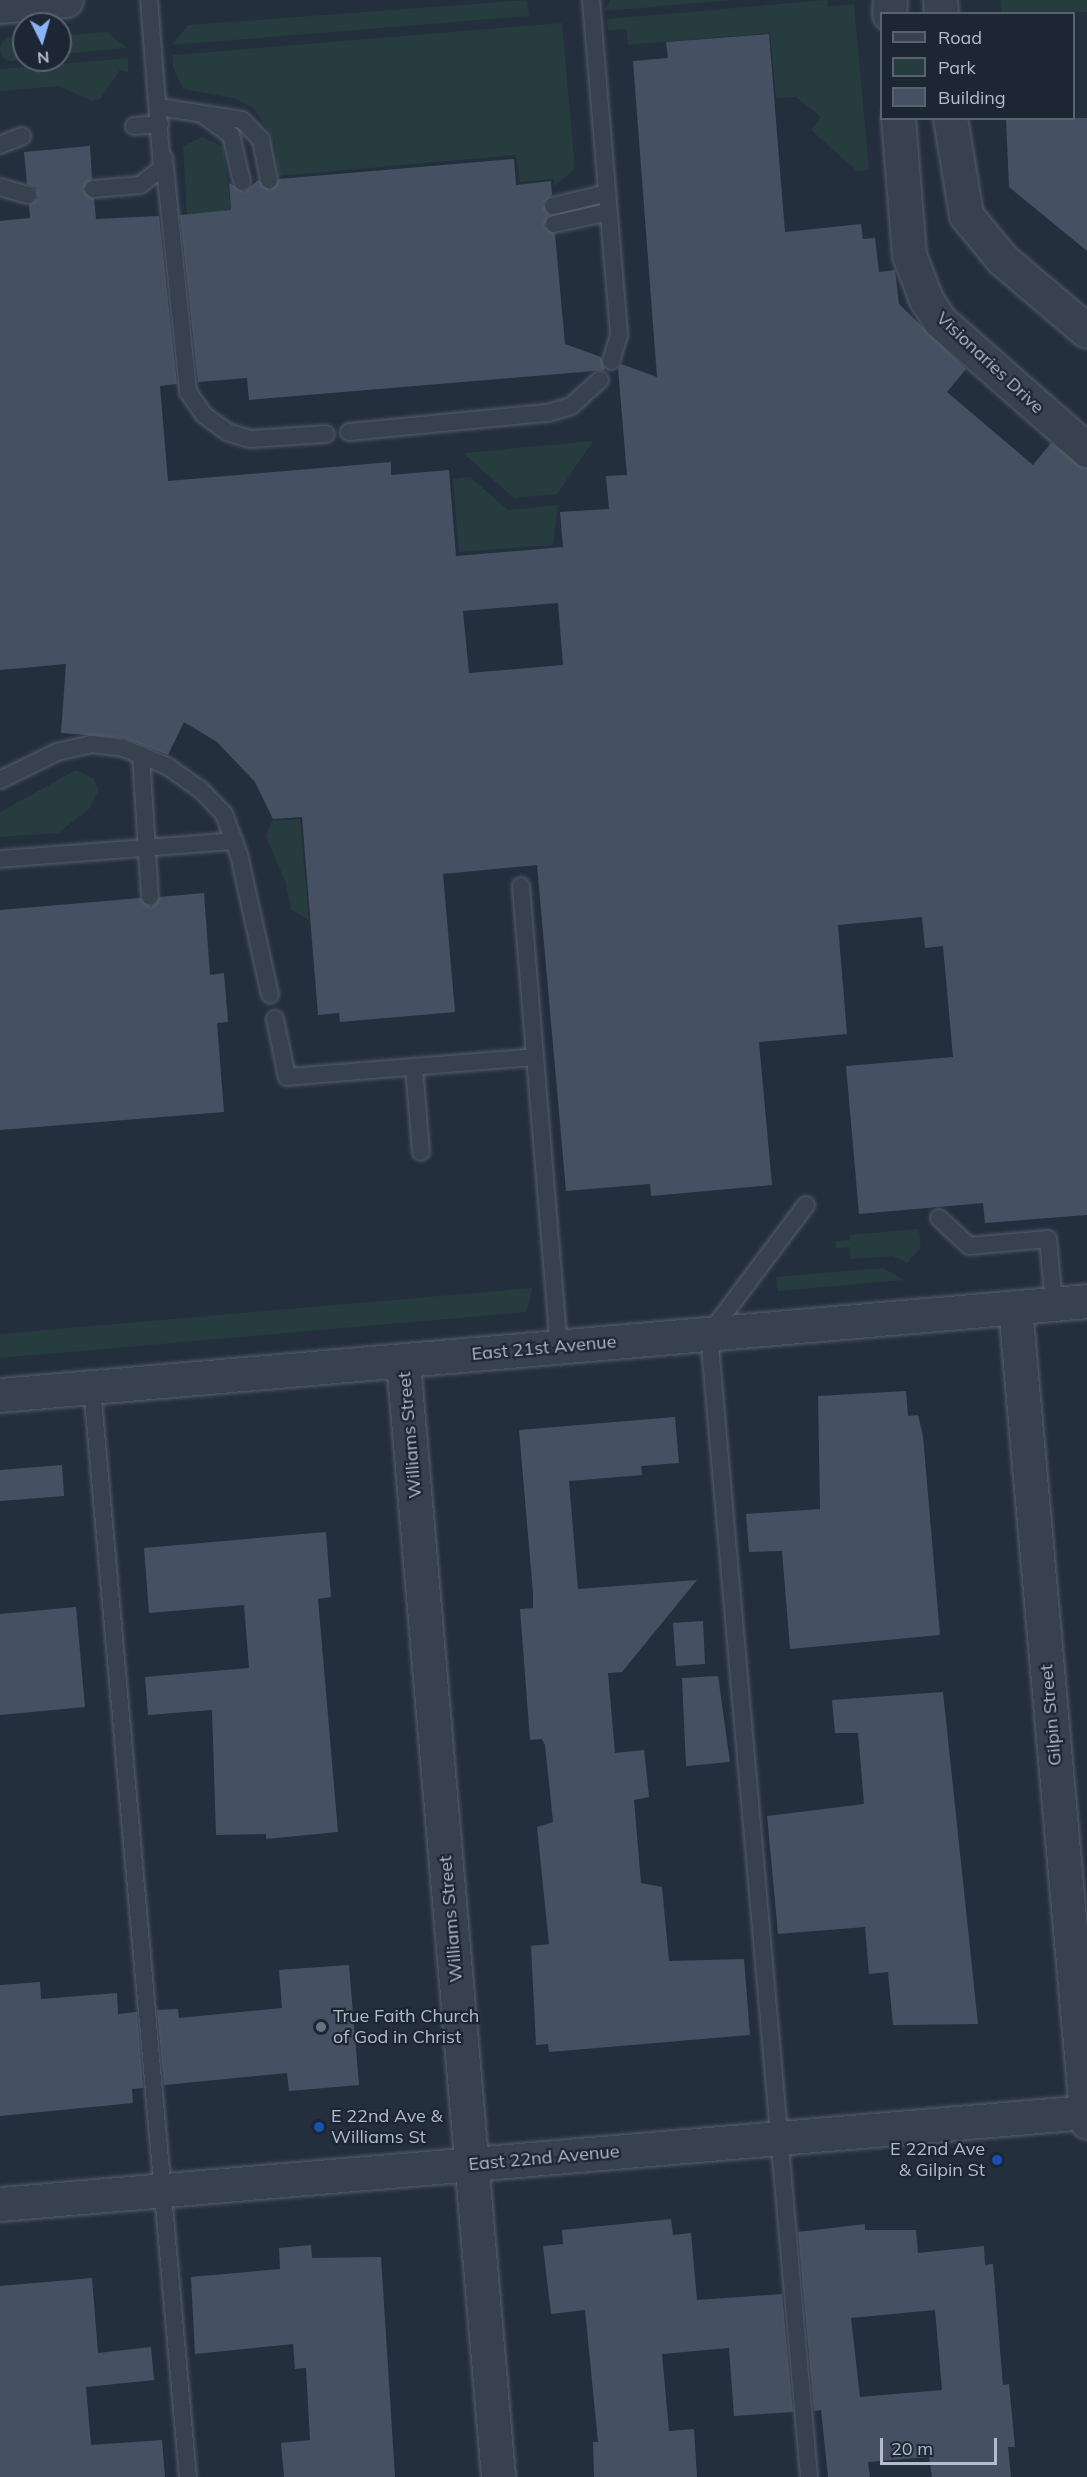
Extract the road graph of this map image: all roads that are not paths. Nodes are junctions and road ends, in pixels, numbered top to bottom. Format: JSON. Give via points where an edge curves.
{"nodes":[{"id":1,"x":66,"y":0,"type":"edge"},
{"id":2,"x":149,"y":0,"type":"edge"},
{"id":3,"x":591,"y":0,"type":"edge"},
{"id":4,"x":0,"y":6,"type":"edge"},
{"id":5,"x":181,"y":108,"type":"junction"},
{"id":6,"x":160,"y":115,"type":"junction"},
{"id":7,"x":898,"y":120,"type":"edge"},
{"id":8,"x":950,"y":120,"type":"edge"},
{"id":9,"x":134,"y":126,"type":"dead end"},
{"id":10,"x":21,"y":136,"type":"dead end"},
{"id":11,"x":0,"y":145,"type":"edge"},
{"id":12,"x":164,"y":158,"type":"junction"},
{"id":13,"x":269,"y":180,"type":"dead end"},
{"id":14,"x":243,"y":182,"type":"dead end"},
{"id":15,"x":0,"y":187,"type":"edge"},
{"id":16,"x":93,"y":189,"type":"dead end"},
{"id":17,"x":607,"y":194,"type":"junction"},
{"id":18,"x":28,"y":195,"type":"dead end"},
{"id":19,"x":553,"y":206,"type":"dead end"},
{"id":20,"x":608,"y":212,"type":"junction"},
{"id":21,"x":554,"y":224,"type":"dead end"},
{"id":22,"x":1087,"y":331,"type":"edge"},
{"id":23,"x":611,"y":361,"type":"dead end"},
{"id":24,"x":600,"y":380,"type":"dead end"},
{"id":25,"x":349,"y":432,"type":"dead end"},
{"id":26,"x":326,"y":434,"type":"dead end"},
{"id":27,"x":1087,"y":450,"type":"edge"},
{"id":28,"x":141,"y":755,"type":"junction"},
{"id":29,"x":0,"y":780,"type":"edge"},
{"id":30,"x":234,"y":841,"type":"junction"},
{"id":31,"x":147,"y":848,"type":"junction"},
{"id":32,"x":0,"y":859,"type":"edge"},
{"id":33,"x":521,"y":886,"type":"dead end"},
{"id":34,"x":150,"y":897,"type":"dead end"},
{"id":35,"x":270,"y":995,"type":"dead end"},
{"id":36,"x":275,"y":1019,"type":"dead end"},
{"id":37,"x":535,"y":1057,"type":"junction"},
{"id":38,"x":414,"y":1067,"type":"junction"},
{"id":39,"x":421,"y":1152,"type":"dead end"},
{"id":40,"x":806,"y":1205,"type":"dead end"},
{"id":41,"x":939,"y":1218,"type":"dead end"},
{"id":42,"x":1087,"y":1301,"type":"edge"},
{"id":43,"x":1054,"y":1304,"type":"junction"},
{"id":44,"x":1015,"y":1307,"type":"junction"},
{"id":45,"x":709,"y":1334,"type":"junction"},
{"id":46,"x":559,"y":1347,"type":"junction"},
{"id":47,"x":403,"y":1361,"type":"junction"},
{"id":48,"x":92,"y":1387,"type":"junction"},
{"id":49,"x":0,"y":1395,"type":"edge"},
{"id":50,"x":1087,"y":2115,"type":"edge"},
{"id":51,"x":779,"y":2138,"type":"junction"},
{"id":52,"x":472,"y":2164,"type":"junction"},
{"id":53,"x":163,"y":2190,"type":"junction"},
{"id":54,"x":0,"y":2204,"type":"edge"},
{"id":55,"x":188,"y":2477,"type":"edge"},
{"id":56,"x":498,"y":2477,"type":"edge"},
{"id":57,"x":809,"y":2477,"type":"edge"}],
"edges":[{"from":1,"to":4,"type":"street"},
{"from":2,"to":6,"type":"lane"},
{"from":3,"to":17,"type":"lane"},
{"from":5,"to":6,"type":"lane"},
{"from":5,"to":13,"type":"lane","via":[[224,113],[254,130],[265,149]]},
{"from":5,"to":14,"type":"lane","via":[[206,115],[231,135]]},
{"from":6,"to":9,"type":"lane"},
{"from":6,"to":12,"type":"lane"},
{"from":7,"to":27,"type":"street","name":"Visionaries Drive","via":[[909,255],[918,285],[940,321]]},
{"from":8,"to":22,"type":"street","via":[[954,168],[966,215],[1002,260]]},
{"from":10,"to":11,"type":"lane"},
{"from":12,"to":16,"type":"lane","via":[[149,182]]},
{"from":12,"to":26,"type":"lane","via":[[188,392],[212,421],[250,439]]},
{"from":15,"to":18,"type":"lane"},
{"from":17,"to":19,"type":"lane"},
{"from":17,"to":20,"type":"lane"},
{"from":20,"to":21,"type":"lane"},
{"from":20,"to":23,"type":"lane","via":[[619,335]]},
{"from":24,"to":25,"type":"lane","via":[[571,406],[548,413]]},
{"from":28,"to":29,"type":"lane","via":[[91,744],[57,752]]},
{"from":28,"to":30,"type":"lane","via":[[201,790],[224,814]]},
{"from":28,"to":31,"type":"lane"},
{"from":30,"to":31,"type":"lane"},
{"from":30,"to":35,"type":"lane"},
{"from":31,"to":32,"type":"lane"},
{"from":31,"to":34,"type":"lane"},
{"from":33,"to":37,"type":"lane"},
{"from":36,"to":38,"type":"lane","via":[[287,1077]]},
{"from":37,"to":38,"type":"lane"},
{"from":37,"to":46,"type":"lane"},
{"from":38,"to":39,"type":"lane"},
{"from":40,"to":45,"type":"lane"},
{"from":41,"to":43,"type":"lane","via":[[969,1246],[1048,1239]]},
{"from":42,"to":43,"type":"street","name":"East 21st Avenue"},
{"from":43,"to":44,"type":"street","name":"East 21st Avenue"},
{"from":44,"to":45,"type":"street","name":"East 21st Avenue"},
{"from":44,"to":50,"type":"street","name":"Gilpin Street"},
{"from":45,"to":46,"type":"street","name":"East 21st Avenue"},
{"from":45,"to":51,"type":"lane"},
{"from":46,"to":47,"type":"street","name":"East 21st Avenue"},
{"from":47,"to":48,"type":"street","name":"East 21st Avenue"},
{"from":47,"to":52,"type":"street","name":"Williams Street"},
{"from":48,"to":49,"type":"street","name":"East 21st Avenue"},
{"from":48,"to":53,"type":"lane"},
{"from":50,"to":51,"type":"street","name":"East 22nd Avenue"},
{"from":51,"to":52,"type":"street","name":"East 22nd Avenue"},
{"from":51,"to":57,"type":"lane"},
{"from":52,"to":53,"type":"street","name":"East 22nd Avenue"},
{"from":52,"to":56,"type":"street","name":"Williams Street"},
{"from":53,"to":54,"type":"street","name":"East 22nd Avenue"},
{"from":53,"to":55,"type":"lane"}]}
